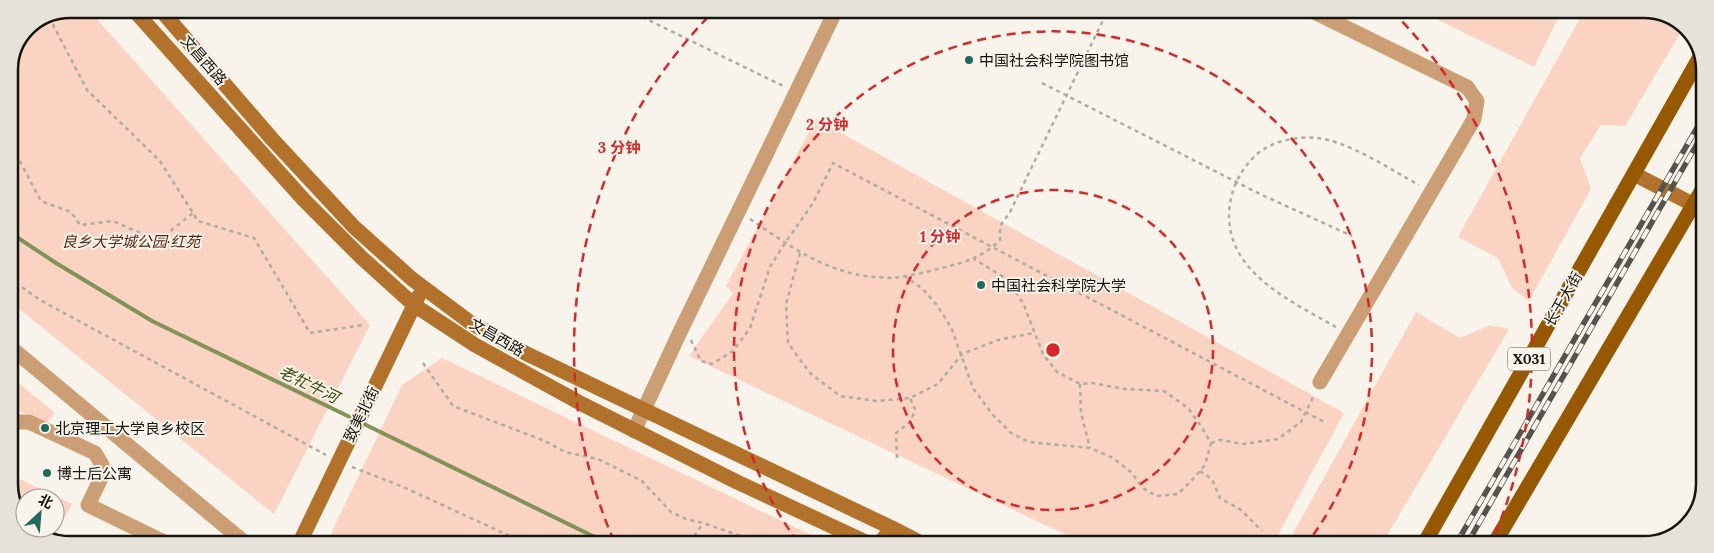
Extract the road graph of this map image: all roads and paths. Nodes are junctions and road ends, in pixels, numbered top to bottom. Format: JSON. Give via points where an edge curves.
{"nodes":[{"id":1,"x":141,"y":18,"type":"edge"},
{"id":2,"x":168,"y":18,"type":"edge"},
{"id":3,"x":644,"y":18,"type":"edge"},
{"id":4,"x":832,"y":18,"type":"edge"},
{"id":5,"x":1104,"y":18,"type":"edge"},
{"id":6,"x":1326,"y":18,"type":"edge"},
{"id":7,"x":51,"y":20,"type":"edge"},
{"id":8,"x":1696,"y":64,"type":"edge"},
{"id":9,"x":1042,"y":83,"type":"dead end"},
{"id":10,"x":796,"y":92,"type":"junction"},
{"id":11,"x":1067,"y":96,"type":"junction"},
{"id":12,"x":18,"y":158,"type":"edge"},
{"id":13,"x":1634,"y":174,"type":"junction"},
{"id":14,"x":1237,"y":181,"type":"junction"},
{"id":15,"x":1431,"y":191,"type":"junction"},
{"id":16,"x":1696,"y":205,"type":"edge"},
{"id":17,"x":738,"y":212,"type":"junction"},
{"id":18,"x":1696,"y":212,"type":"edge"},
{"id":19,"x":193,"y":213,"type":"junction"},
{"id":20,"x":1352,"y":236,"type":"dead end"},
{"id":21,"x":785,"y":243,"type":"junction"},
{"id":22,"x":992,"y":248,"type":"junction"},
{"id":23,"x":800,"y":253,"type":"junction"},
{"id":24,"x":974,"y":259,"type":"junction"},
{"id":25,"x":904,"y":276,"type":"junction"},
{"id":26,"x":18,"y":284,"type":"edge"},
{"id":27,"x":423,"y":287,"type":"junction"},
{"id":28,"x":414,"y":305,"type":"junction"},
{"id":29,"x":363,"y":325,"type":"dead end"},
{"id":30,"x":1034,"y":333,"type":"junction"},
{"id":31,"x":679,"y":334,"type":"junction"},
{"id":32,"x":1348,"y":334,"type":"junction"},
{"id":33,"x":18,"y":354,"type":"edge"},
{"id":34,"x":962,"y":354,"type":"junction"},
{"id":35,"x":423,"y":363,"type":"dead end"},
{"id":36,"x":1320,"y":382,"type":"joint"},
{"id":37,"x":1080,"y":384,"type":"junction"},
{"id":38,"x":910,"y":398,"type":"junction"},
{"id":39,"x":644,"y":410,"type":"junction"},
{"id":40,"x":1306,"y":412,"type":"junction"},
{"id":41,"x":18,"y":422,"type":"edge"},
{"id":42,"x":1326,"y":423,"type":"dead end"},
{"id":43,"x":634,"y":431,"type":"junction"},
{"id":44,"x":1211,"y":444,"type":"junction"},
{"id":45,"x":1090,"y":448,"type":"junction"},
{"id":46,"x":340,"y":458,"type":"junction"},
{"id":47,"x":897,"y":458,"type":"dead end"},
{"id":48,"x":1200,"y":471,"type":"junction"},
{"id":49,"x":703,"y":523,"type":"junction"},
{"id":50,"x":892,"y":528,"type":"junction"},
{"id":51,"x":1262,"y":531,"type":"dead end"},
{"id":52,"x":152,"y":536,"type":"edge"},
{"id":53,"x":237,"y":536,"type":"edge"},
{"id":54,"x":303,"y":536,"type":"edge"},
{"id":55,"x":510,"y":536,"type":"edge"},
{"id":56,"x":695,"y":536,"type":"edge"},
{"id":57,"x":741,"y":536,"type":"edge"},
{"id":58,"x":853,"y":536,"type":"edge"},
{"id":59,"x":886,"y":536,"type":"edge"},
{"id":60,"x":907,"y":536,"type":"edge"},
{"id":61,"x":1429,"y":536,"type":"edge"},
{"id":62,"x":1499,"y":536,"type":"edge"}],
"edges":[{"from":1,"to":28,"type":"main road","name":"文昌西路","via":[[304,200]]},
{"from":2,"to":27,"type":"main road","name":"文昌西路","via":[[347,220]]},
{"from":3,"to":10,"type":"path"},
{"from":4,"to":10,"type":"street"},
{"from":5,"to":11,"type":"path"},
{"from":6,"to":15,"type":"street","via":[[1467,87],[1472,94],[1476,101],[1474,119]]},
{"from":7,"to":19,"type":"path","via":[[86,90],[160,161]]},
{"from":8,"to":13,"type":"main road","name":"长于大街","number":"X031"},
{"from":9,"to":11,"type":"path"},
{"from":10,"to":17,"type":"street"},
{"from":11,"to":14,"type":"path"},
{"from":11,"to":22,"type":"path","via":[[1000,226],[1000,240]]},
{"from":12,"to":19,"type":"path","via":[[41,201],[71,212],[80,225],[113,221],[158,241]]},
{"from":13,"to":16,"type":"main road"},
{"from":13,"to":61,"type":"main road","name":"长于大街","number":"X031"},
{"from":14,"to":15,"type":"path","via":[[1256,154],[1269,147],[1296,138],[1317,138],[1342,144]]},
{"from":14,"to":20,"type":"path"},
{"from":14,"to":32,"type":"path","via":[[1230,201],[1228,223],[1232,241],[1242,258],[1260,279]]},
{"from":15,"to":32,"type":"street"},
{"from":17,"to":21,"type":"path"},
{"from":17,"to":31,"type":"street"},
{"from":18,"to":62,"type":"main road"},
{"from":19,"to":29,"type":"path","via":[[198,221],[254,238],[310,333]]},
{"from":21,"to":22,"type":"path","via":[[813,203],[833,163]]},
{"from":21,"to":23,"type":"path"},
{"from":21,"to":31,"type":"path","via":[[770,267],[750,328],[733,351],[712,364],[701,361],[692,341]]},
{"from":22,"to":24,"type":"path"},
{"from":22,"to":40,"type":"path"},
{"from":23,"to":25,"type":"path","via":[[833,269],[860,276]]},
{"from":23,"to":38,"type":"path","via":[[786,304],[788,343],[810,373],[840,396],[877,401]]},
{"from":24,"to":25,"type":"path"},
{"from":24,"to":30,"type":"path","via":[[1007,279],[1023,303]]},
{"from":25,"to":34,"type":"path","via":[[923,289],[936,304]]},
{"from":26,"to":46,"type":"path","via":[[40,300]]},
{"from":27,"to":28,"type":"main road","name":"致美北街"},
{"from":27,"to":39,"type":"main road","name":"文昌西路","via":[[470,323]]},
{"from":28,"to":43,"type":"main road","name":"文昌西路","via":[[508,364]]},
{"from":28,"to":46,"type":"main road","name":"致美北街"},
{"from":30,"to":34,"type":"path","via":[[998,340]]},
{"from":30,"to":37,"type":"path","via":[[1043,354],[1057,372]]},
{"from":31,"to":39,"type":"street"},
{"from":32,"to":36,"type":"street"},
{"from":33,"to":53,"type":"street"},
{"from":34,"to":38,"type":"path","via":[[938,384]]},
{"from":34,"to":45,"type":"path","via":[[972,388],[1011,433],[1029,442]]},
{"from":35,"to":49,"type":"path","via":[[453,406],[545,441],[564,452],[598,459],[642,481],[670,512],[686,520]]},
{"from":36,"to":40,"type":"path"},
{"from":37,"to":44,"type":"path","via":[[1164,391],[1188,408]]},
{"from":37,"to":45,"type":"path","via":[[1081,413]]},
{"from":38,"to":47,"type":"path","via":[[916,409],[911,421],[896,433]]},
{"from":39,"to":43,"type":"street"},
{"from":39,"to":50,"type":"main road","name":"文昌西路"},
{"from":40,"to":42,"type":"path"},
{"from":40,"to":44,"type":"path","via":[[1301,422],[1278,439],[1243,444],[1220,440]]},
{"from":41,"to":52,"type":"street","via":[[29,422],[95,453],[102,465],[102,476],[88,504]]},
{"from":43,"to":58,"type":"main road","name":"文昌西路"},
{"from":44,"to":48,"type":"path"},
{"from":45,"to":48,"type":"path","via":[[1112,458],[1156,496],[1178,494]]},
{"from":46,"to":54,"type":"main road","name":"致美北街"},
{"from":46,"to":55,"type":"path"},
{"from":48,"to":51,"type":"path","via":[[1212,479],[1220,498],[1241,510]]},
{"from":49,"to":56,"type":"path"},
{"from":49,"to":57,"type":"path"},
{"from":50,"to":59,"type":"main road"},
{"from":50,"to":60,"type":"main road","name":"文昌西路"}]}
